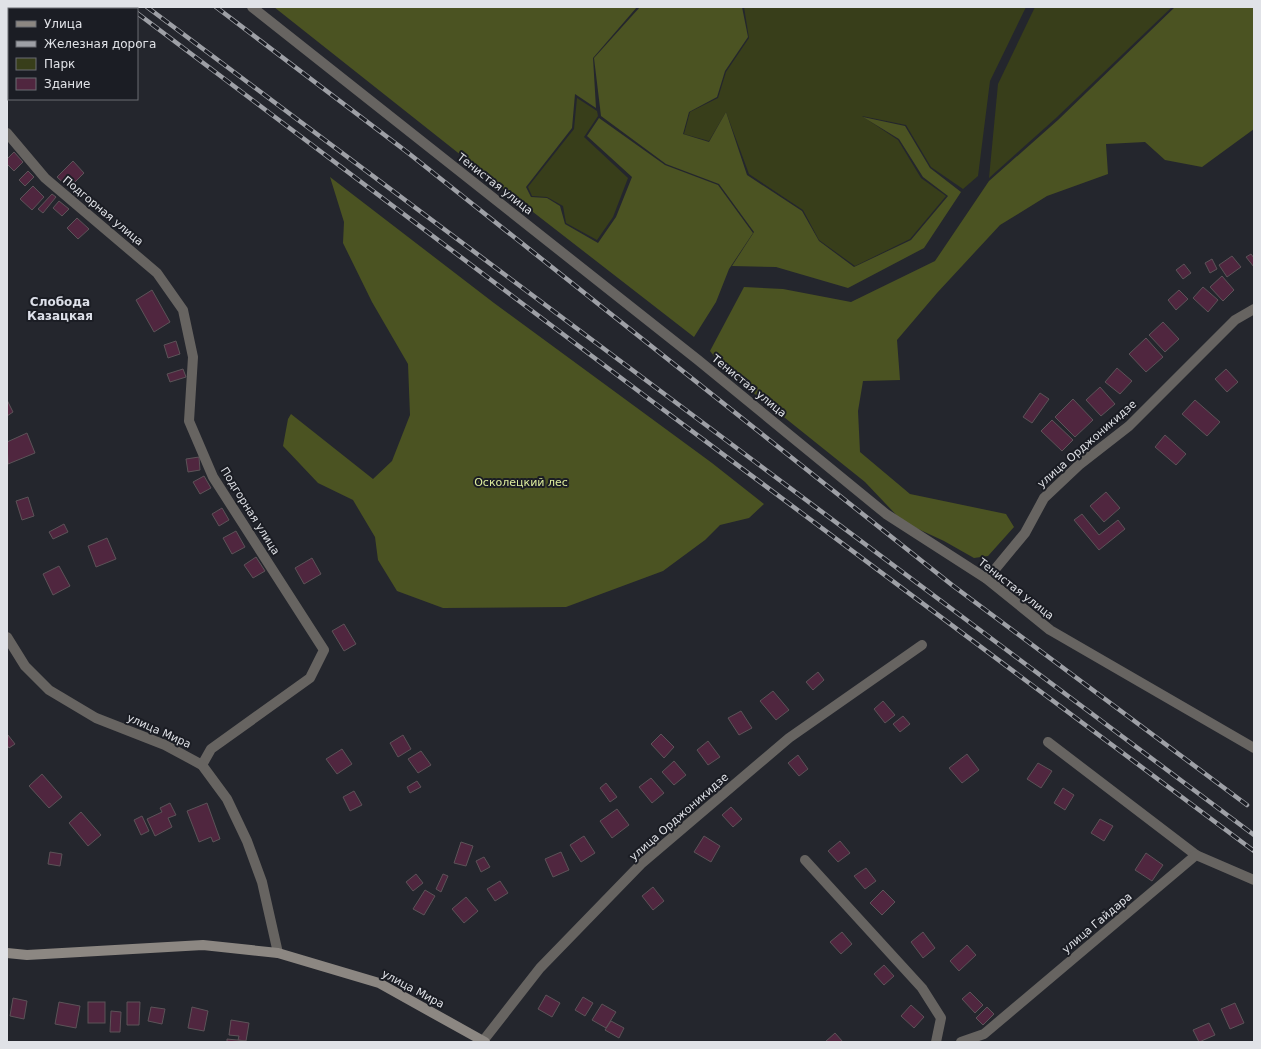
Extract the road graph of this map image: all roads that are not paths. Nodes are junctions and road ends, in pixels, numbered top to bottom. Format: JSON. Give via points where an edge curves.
{"nodes":[{"id":1,"x":252,"y":7,"type":"edge"},
{"id":2,"x":7,"y":133,"type":"edge"},
{"id":3,"x":1254,"y":309,"type":"edge"},
{"id":4,"x":987,"y":579,"type":"junction"},
{"id":5,"x":7,"y":636,"type":"edge"},
{"id":6,"x":922,"y":645,"type":"dead end"},
{"id":7,"x":1048,"y":742,"type":"dead end"},
{"id":8,"x":1254,"y":748,"type":"edge"},
{"id":9,"x":202,"y":764,"type":"junction"},
{"id":10,"x":1196,"y":855,"type":"junction"},
{"id":11,"x":805,"y":860,"type":"dead end"},
{"id":12,"x":1254,"y":880,"type":"edge"},
{"id":13,"x":7,"y":953,"type":"edge"},
{"id":14,"x":278,"y":954,"type":"junction"},
{"id":15,"x":484,"y":1041,"type":"edge"},
{"id":16,"x":936,"y":1042,"type":"edge"},
{"id":17,"x":960,"y":1042,"type":"edge"}],
"edges":[{"from":1,"to":4,"type":"street","name":"Тенистая улица","via":[[698,360],[886,514]]},
{"from":2,"to":9,"type":"street","name":"Подгорная улица","via":[[45,178],[157,273],[183,310],[193,357],[189,421],[213,477],[324,650],[310,678],[210,749]]},
{"from":3,"to":4,"type":"street","name":"улица Орджоникидзе","via":[[1235,320],[1129,426],[1079,465],[1044,498],[1025,533]]},
{"from":4,"to":8,"type":"street","name":"Тенистая улица","via":[[1050,630]]},
{"from":5,"to":9,"type":"street","name":"улица Мира","via":[[25,666],[49,690],[96,718],[165,744]]},
{"from":6,"to":15,"type":"street","name":"улица Орджоникидзе","via":[[789,738],[642,864],[540,968]]},
{"from":7,"to":10,"type":"street"},
{"from":9,"to":14,"type":"street","name":"улица Мира","via":[[227,799],[247,841],[262,882]]},
{"from":10,"to":12,"type":"street"},
{"from":10,"to":17,"type":"street","name":"улица Гайдара","via":[[984,1034]]},
{"from":11,"to":16,"type":"street","via":[[922,988],[941,1018]]},
{"from":13,"to":14,"type":"main road","name":"улица Мира","via":[[27,955],[203,945]]},
{"from":14,"to":15,"type":"main road","name":"улица Мира","via":[[379,982]]}]}
